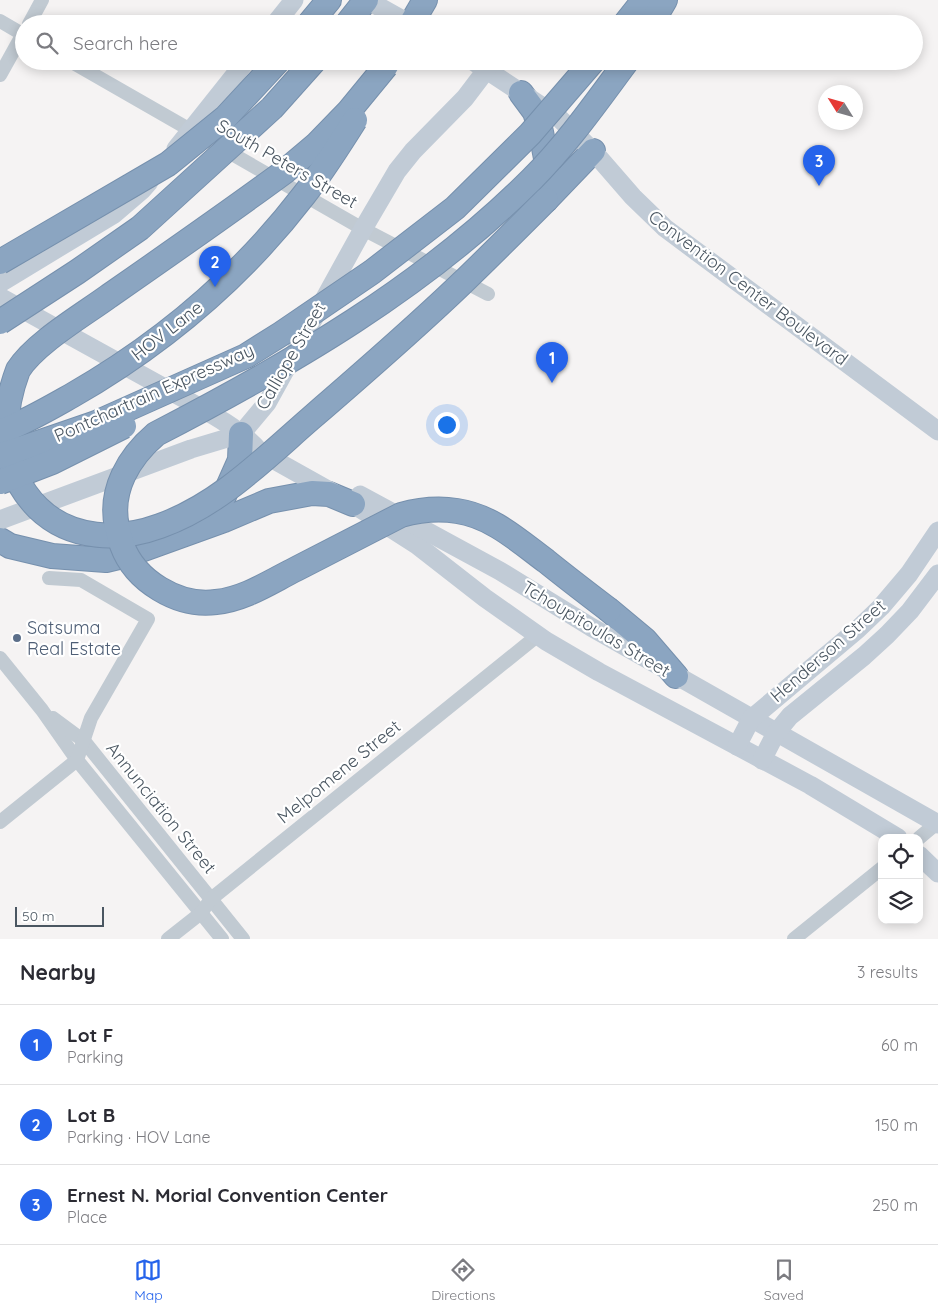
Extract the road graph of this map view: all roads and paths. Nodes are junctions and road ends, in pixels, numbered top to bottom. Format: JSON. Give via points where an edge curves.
{"nodes":[{"id":1,"x":42,"y":0,"type":"edge"},
{"id":2,"x":294,"y":0,"type":"edge"},
{"id":3,"x":329,"y":0,"type":"edge"},
{"id":4,"x":366,"y":0,"type":"edge"},
{"id":5,"x":425,"y":0,"type":"edge"},
{"id":6,"x":644,"y":0,"type":"edge"},
{"id":7,"x":665,"y":0,"type":"edge"},
{"id":8,"x":34,"y":15,"type":"edge"},
{"id":9,"x":282,"y":15,"type":"edge"},
{"id":10,"x":316,"y":15,"type":"edge"},
{"id":11,"x":354,"y":15,"type":"edge"},
{"id":12,"x":394,"y":15,"type":"edge"},
{"id":13,"x":416,"y":15,"type":"edge"},
{"id":14,"x":632,"y":15,"type":"edge"},
{"id":15,"x":656,"y":15,"type":"edge"},
{"id":16,"x":0,"y":21,"type":"edge"},
{"id":17,"x":15,"y":27,"type":"edge"},
{"id":18,"x":15,"y":49,"type":"edge"},
{"id":19,"x":86,"y":70,"type":"edge"},
{"id":20,"x":239,"y":70,"type":"edge"},
{"id":21,"x":270,"y":70,"type":"edge"},
{"id":22,"x":306,"y":70,"type":"edge"},
{"id":23,"x":382,"y":70,"type":"edge"},
{"id":24,"x":384,"y":70,"type":"edge"},
{"id":25,"x":478,"y":70,"type":"edge"},
{"id":26,"x":487,"y":70,"type":"edge"},
{"id":27,"x":585,"y":70,"type":"edge"},
{"id":28,"x":620,"y":70,"type":"edge"},
{"id":29,"x":0,"y":75,"type":"edge"},
{"id":30,"x":521,"y":93,"type":"junction"},
{"id":31,"x":191,"y":130,"type":"junction"},
{"id":32,"x":593,"y":151,"type":"junction"},
{"id":33,"x":546,"y":200,"type":"junction"},
{"id":34,"x":363,"y":229,"type":"junction"},
{"id":35,"x":0,"y":262,"type":"edge"},
{"id":36,"x":0,"y":283,"type":"edge"},
{"id":37,"x":488,"y":294,"type":"dead end"},
{"id":38,"x":0,"y":297,"type":"edge"},
{"id":39,"x":0,"y":322,"type":"edge"},
{"id":40,"x":246,"y":356,"type":"junction"},
{"id":41,"x":938,"y":431,"type":"edge"},
{"id":42,"x":0,"y":432,"type":"edge"},
{"id":43,"x":246,"y":438,"type":"junction"},
{"id":44,"x":0,"y":456,"type":"edge"},
{"id":45,"x":0,"y":482,"type":"edge"},
{"id":46,"x":353,"y":504,"type":"junction"},
{"id":47,"x":0,"y":520,"type":"edge"},
{"id":48,"x":938,"y":531,"type":"edge"},
{"id":49,"x":178,"y":537,"type":"junction"},
{"id":50,"x":0,"y":540,"type":"edge"},
{"id":51,"x":938,"y":574,"type":"edge"},
{"id":52,"x":49,"y":578,"type":"dead end"},
{"id":53,"x":537,"y":636,"type":"junction"},
{"id":54,"x":0,"y":658,"type":"edge"},
{"id":55,"x":676,"y":676,"type":"junction"},
{"id":56,"x":42,"y":710,"type":"junction"},
{"id":57,"x":752,"y":719,"type":"junction"},
{"id":58,"x":776,"y":733,"type":"junction"},
{"id":59,"x":84,"y":741,"type":"junction"},
{"id":60,"x":737,"y":746,"type":"junction"},
{"id":61,"x":77,"y":760,"type":"junction"},
{"id":62,"x":762,"y":760,"type":"junction"},
{"id":63,"x":0,"y":822,"type":"edge"},
{"id":64,"x":938,"y":824,"type":"edge"},
{"id":65,"x":891,"y":834,"type":"edge"},
{"id":66,"x":923,"y":835,"type":"edge"},
{"id":67,"x":923,"y":859,"type":"edge"},
{"id":68,"x":878,"y":871,"type":"edge"},
{"id":69,"x":938,"y":873,"type":"edge"},
{"id":70,"x":211,"y":899,"type":"junction"},
{"id":71,"x":201,"y":913,"type":"junction"},
{"id":72,"x":168,"y":939,"type":"edge"},
{"id":73,"x":222,"y":939,"type":"edge"},
{"id":74,"x":243,"y":939,"type":"edge"},
{"id":75,"x":794,"y":939,"type":"edge"}],
"edges":[{"from":1,"to":8,"type":"street"},
{"from":2,"to":9,"type":"street"},
{"from":3,"to":10,"type":"highway"},
{"from":4,"to":11,"type":"highway"},
{"from":4,"to":12,"type":"street"},
{"from":5,"to":13,"type":"highway"},
{"from":6,"to":14,"type":"highway"},
{"from":7,"to":15,"type":"highway"},
{"from":16,"to":17,"type":"street"},
{"from":18,"to":29,"type":"street"},
{"from":19,"to":31,"type":"street","name":"South Peters Street"},
{"from":20,"to":31,"type":"street"},
{"from":21,"to":35,"type":"highway","bridge":true,"via":[[226,117],[168,164]]},
{"from":22,"to":39,"type":"highway","bridge":true,"via":[[272,108],[140,228]]},
{"from":23,"to":33,"type":"highway","bridge":true,"via":[[349,111],[284,172],[30,354],[8,390],[1,444],[14,480],[42,512],[81,532],[114,536],[159,526],[210,501],[344,390],[462,283]]},
{"from":24,"to":42,"type":"highway","name":"HOV Lane","bridge":true,"via":[[361,111],[304,195],[270,236],[210,296],[134,358],[48,409]]},
{"from":25,"to":34,"type":"street","name":"Calliope Street","via":[[465,98],[397,170]]},
{"from":26,"to":30,"type":"street","name":"Convention Center Boulevard"},
{"from":27,"to":40,"type":"highway","name":"Pontchartrain Expressway","bridge":true,"via":[[530,134],[455,208],[372,272]]},
{"from":28,"to":55,"type":"highway","bridge":true,"via":[[533,178],[449,252],[363,316],[313,348],[156,434],[143,445],[124,474],[115,508],[122,546],[131,562],[167,594],[200,603],[247,594],[401,515],[457,510],[486,519],[523,544],[646,640]]},
{"from":30,"to":32,"type":"street","name":"Convention Center Boulevard","via":[[558,117]]},
{"from":30,"to":33,"type":"highway","via":[[535,112],[543,140],[550,179]]},
{"from":31,"to":34,"type":"street","name":"South Peters Street"},
{"from":31,"to":36,"type":"street","via":[[142,190],[114,214]]},
{"from":32,"to":33,"type":"highway"},
{"from":32,"to":41,"type":"street","name":"Convention Center Boulevard","via":[[665,228]]},
{"from":34,"to":37,"type":"street","name":"South Peters Street"},
{"from":34,"to":43,"type":"street","name":"Calliope Street"},
{"from":38,"to":43,"type":"street","name":"Tchoupitoulas Street","via":[[192,403]]},
{"from":40,"to":44,"type":"highway","name":"Pontchartrain Expressway","bridge":true,"via":[[96,423]]},
{"from":40,"to":45,"type":"highway","bridge":true,"via":[[131,422],[52,462]]},
{"from":43,"to":46,"type":"street","name":"Tchoupitoulas Street","via":[[260,452]]},
{"from":43,"to":47,"type":"street","via":[[191,449]]},
{"from":43,"to":49,"type":"highway","via":[[226,494],[205,517]]},
{"from":43,"to":55,"type":"street","name":"Tchoupitoulas Street","via":[[266,444],[492,567]]},
{"from":46,"to":49,"type":"highway","via":[[329,494],[297,495],[269,501]]},
{"from":46,"to":53,"type":"street","name":"Tchoupitoulas Street","via":[[417,545]]},
{"from":48,"to":57,"type":"street","name":"Henderson Street","via":[[909,574],[881,607]]},
{"from":49,"to":50,"type":"highway","via":[[106,560],[52,556],[10,546]]},
{"from":51,"to":58,"type":"street","name":"Henderson Street","via":[[887,635],[790,716]]},
{"from":52,"to":59,"type":"street","via":[[81,580],[148,619],[91,718]]},
{"from":53,"to":60,"type":"street","name":"Tchoupitoulas Street"},
{"from":53,"to":70,"type":"street","name":"Melpomene Street"},
{"from":54,"to":56,"type":"street","name":"Annunciation Street"},
{"from":55,"to":57,"type":"street","name":"Tchoupitoulas Street"},
{"from":56,"to":59,"type":"street","name":"Annunciation Street"},
{"from":56,"to":61,"type":"street","name":"Annunciation Street"},
{"from":57,"to":58,"type":"street","name":"Tchoupitoulas Street"},
{"from":57,"to":60,"type":"street","name":"Henderson Street"},
{"from":58,"to":62,"type":"street","name":"Henderson Street"},
{"from":58,"to":64,"type":"street","name":"Tchoupitoulas Street"},
{"from":59,"to":61,"type":"street"},
{"from":59,"to":70,"type":"street","name":"Annunciation Street"},
{"from":60,"to":62,"type":"street","name":"Tchoupitoulas Street"},
{"from":61,"to":63,"type":"street"},
{"from":61,"to":71,"type":"street","name":"Annunciation Street"},
{"from":62,"to":65,"type":"street","name":"Tchoupitoulas Street"},
{"from":64,"to":66,"type":"street"},
{"from":67,"to":69,"type":"street"},
{"from":68,"to":75,"type":"street"},
{"from":70,"to":71,"type":"street","name":"Melpomene Street"},
{"from":70,"to":74,"type":"street","name":"Annunciation Street"},
{"from":71,"to":72,"type":"street","name":"Melpomene Street"},
{"from":71,"to":73,"type":"street","name":"Annunciation Street"}]}
